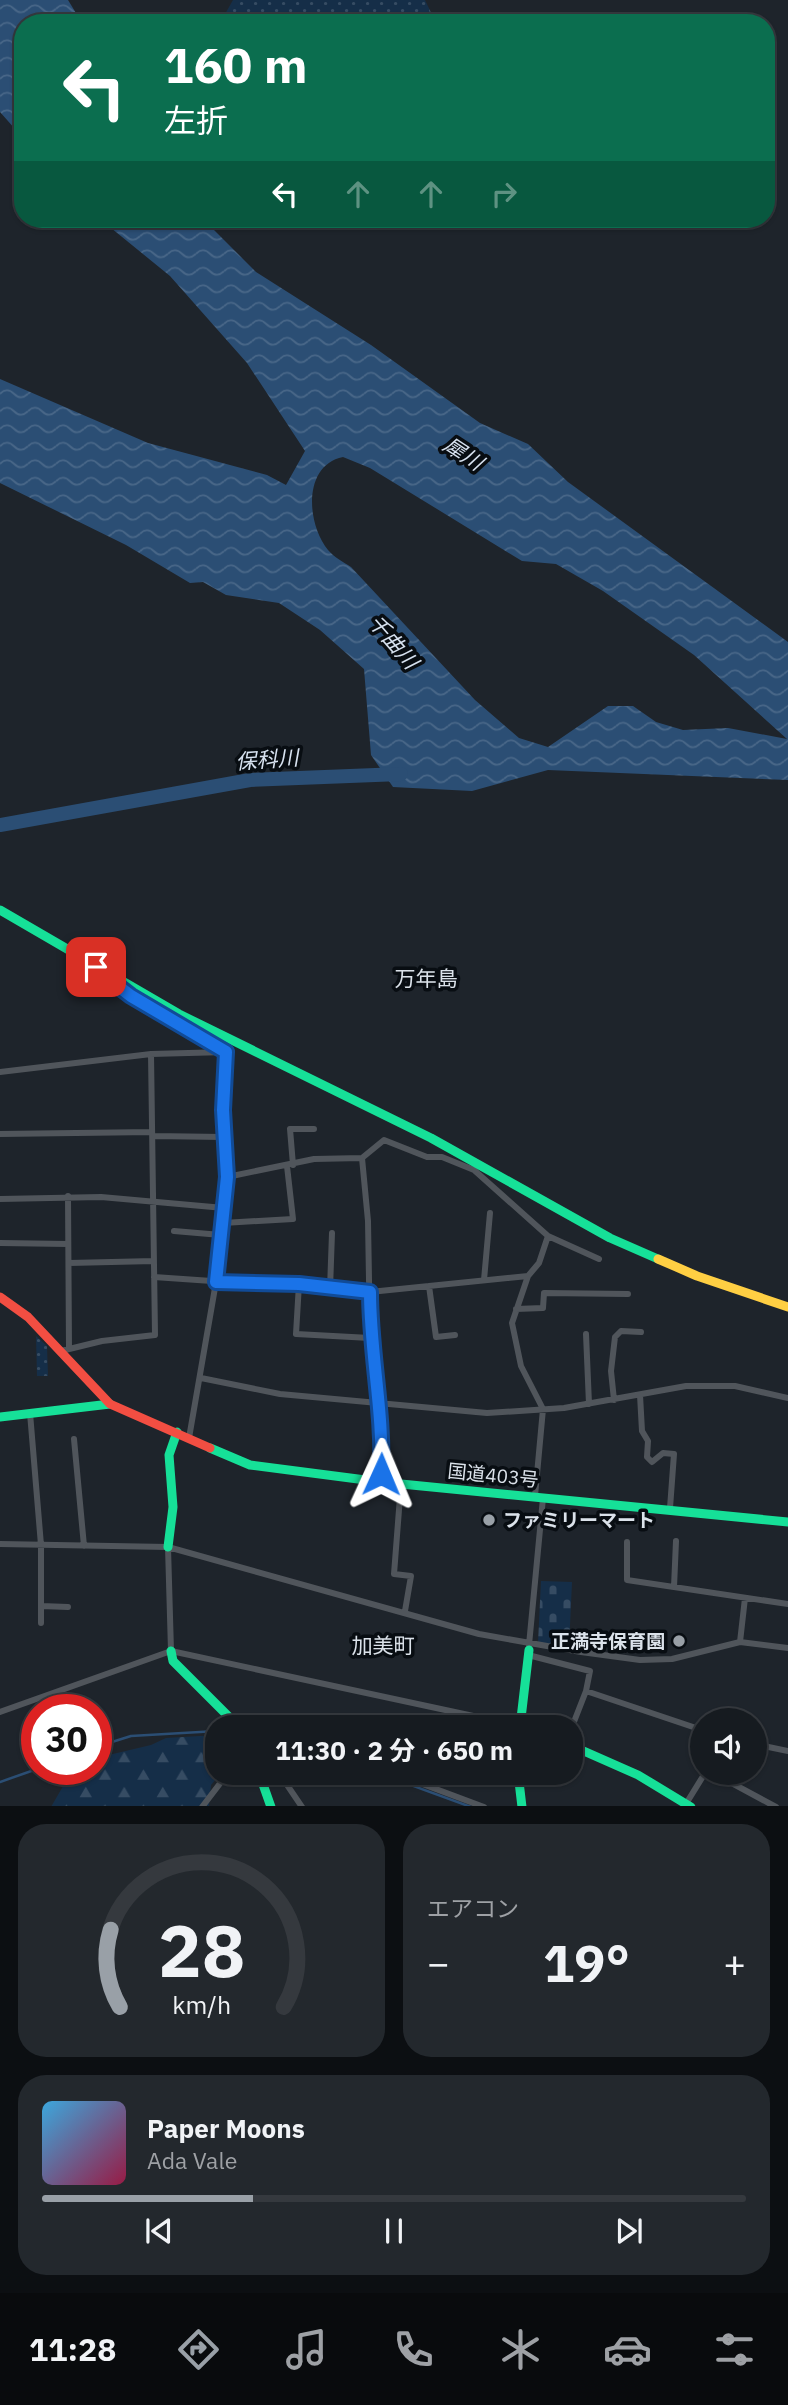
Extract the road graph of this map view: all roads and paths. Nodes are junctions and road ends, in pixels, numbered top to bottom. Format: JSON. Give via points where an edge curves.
{"nodes":[{"id":1,"x":0,"y":909,"type":"edge"},
{"id":2,"x":117,"y":980,"type":"junction"},
{"id":3,"x":226,"y":1052,"type":"junction"},
{"id":4,"x":151,"y":1054,"type":"junction"},
{"id":5,"x":0,"y":1072,"type":"edge"},
{"id":6,"x":314,"y":1129,"type":"dead end"},
{"id":7,"x":0,"y":1134,"type":"edge"},
{"id":8,"x":153,"y":1134,"type":"junction"},
{"id":9,"x":223,"y":1137,"type":"junction"},
{"id":10,"x":362,"y":1158,"type":"junction"},
{"id":11,"x":290,"y":1166,"type":"junction"},
{"id":12,"x":475,"y":1167,"type":"junction"},
{"id":13,"x":227,"y":1177,"type":"junction"},
{"id":14,"x":68,"y":1196,"type":"junction"},
{"id":15,"x":0,"y":1199,"type":"edge"},
{"id":16,"x":153,"y":1199,"type":"junction"},
{"id":17,"x":224,"y":1208,"type":"junction"},
{"id":18,"x":491,"y":1213,"type":"dead end"},
{"id":19,"x":223,"y":1223,"type":"junction"},
{"id":20,"x":174,"y":1231,"type":"dead end"},
{"id":21,"x":332,"y":1233,"type":"dead end"},
{"id":22,"x":221,"y":1235,"type":"junction"},
{"id":23,"x":548,"y":1236,"type":"junction"},
{"id":24,"x":0,"y":1244,"type":"edge"},
{"id":25,"x":68,"y":1244,"type":"junction"},
{"id":26,"x":599,"y":1259,"type":"dead end"},
{"id":27,"x":154,"y":1261,"type":"junction"},
{"id":28,"x":69,"y":1263,"type":"junction"},
{"id":29,"x":528,"y":1276,"type":"junction"},
{"id":30,"x":154,"y":1277,"type":"junction"},
{"id":31,"x":484,"y":1280,"type":"junction"},
{"id":32,"x":216,"y":1282,"type":"junction"},
{"id":33,"x":299,"y":1284,"type":"junction"},
{"id":34,"x":429,"y":1286,"type":"junction"},
{"id":35,"x":330,"y":1289,"type":"junction"},
{"id":36,"x":370,"y":1292,"type":"junction"},
{"id":37,"x":628,"y":1294,"type":"dead end"},
{"id":38,"x":0,"y":1297,"type":"edge"},
{"id":39,"x":516,"y":1309,"type":"junction"},
{"id":40,"x":788,"y":1309,"type":"edge"},
{"id":41,"x":640,"y":1332,"type":"dead end"},
{"id":42,"x":586,"y":1334,"type":"dead end"},
{"id":43,"x":455,"y":1335,"type":"dead end"},
{"id":44,"x":370,"y":1338,"type":"junction"},
{"id":45,"x":65,"y":1350,"type":"junction"},
{"id":46,"x":201,"y":1378,"type":"junction"},
{"id":47,"x":640,"y":1395,"type":"junction"},
{"id":48,"x":788,"y":1398,"type":"edge"},
{"id":49,"x":614,"y":1399,"type":"junction"},
{"id":50,"x":379,"y":1403,"type":"junction"},
{"id":51,"x":110,"y":1404,"type":"junction"},
{"id":52,"x":589,"y":1404,"type":"junction"},
{"id":53,"x":543,"y":1409,"type":"junction"},
{"id":54,"x":30,"y":1413,"type":"junction"},
{"id":55,"x":0,"y":1417,"type":"edge"},
{"id":56,"x":177,"y":1432,"type":"junction"},
{"id":57,"x":189,"y":1438,"type":"junction"},
{"id":58,"x":74,"y":1439,"type":"dead end"},
{"id":59,"x":381,"y":1482,"type":"junction"},
{"id":60,"x":401,"y":1484,"type":"junction"},
{"id":61,"x":539,"y":1497,"type":"junction"},
{"id":62,"x":670,"y":1508,"type":"junction"},
{"id":63,"x":788,"y":1522,"type":"edge"},
{"id":64,"x":676,"y":1541,"type":"dead end"},
{"id":65,"x":627,"y":1542,"type":"dead end"},
{"id":66,"x":0,"y":1544,"type":"edge"},
{"id":67,"x":41,"y":1545,"type":"junction"},
{"id":68,"x":84,"y":1546,"type":"junction"},
{"id":69,"x":168,"y":1547,"type":"junction"},
{"id":70,"x":674,"y":1587,"type":"junction"},
{"id":71,"x":745,"y":1598,"type":"junction"},
{"id":72,"x":788,"y":1604,"type":"edge"},
{"id":73,"x":41,"y":1606,"type":"junction"},
{"id":74,"x":68,"y":1607,"type":"dead end"},
{"id":75,"x":405,"y":1611,"type":"junction"},
{"id":76,"x":41,"y":1623,"type":"dead end"},
{"id":77,"x":740,"y":1642,"type":"junction"},
{"id":78,"x":788,"y":1648,"type":"edge"},
{"id":79,"x":529,"y":1650,"type":"junction"},
{"id":80,"x":171,"y":1651,"type":"junction"},
{"id":81,"x":586,"y":1691,"type":"junction"},
{"id":82,"x":0,"y":1712,"type":"edge"},
{"id":83,"x":228,"y":1715,"type":"edge"},
{"id":84,"x":466,"y":1715,"type":"edge"},
{"id":85,"x":522,"y":1715,"type":"edge"},
{"id":86,"x":576,"y":1715,"type":"edge"},
{"id":87,"x":690,"y":1726,"type":"edge"},
{"id":88,"x":767,"y":1747,"type":"edge"},
{"id":89,"x":583,"y":1751,"type":"edge"},
{"id":90,"x":788,"y":1751,"type":"edge"},
{"id":91,"x":219,"y":1785,"type":"edge"},
{"id":92,"x":264,"y":1785,"type":"edge"},
{"id":93,"x":287,"y":1785,"type":"edge"},
{"id":94,"x":425,"y":1785,"type":"edge"},
{"id":95,"x":519,"y":1785,"type":"edge"},
{"id":96,"x":699,"y":1785,"type":"edge"},
{"id":97,"x":735,"y":1785,"type":"edge"},
{"id":98,"x":688,"y":1805,"type":"edge"},
{"id":99,"x":203,"y":1806,"type":"edge"},
{"id":100,"x":271,"y":1806,"type":"edge"},
{"id":101,"x":301,"y":1806,"type":"edge"},
{"id":102,"x":481,"y":1806,"type":"edge"},
{"id":103,"x":522,"y":1806,"type":"edge"},
{"id":104,"x":774,"y":1806,"type":"edge"}],
"edges":[{"from":1,"to":2,"type":"main road"},
{"from":2,"to":3,"type":"street","via":[[131,996]]},
{"from":2,"to":12,"type":"main road"},
{"from":3,"to":4,"type":"street"},
{"from":3,"to":9,"type":"street"},
{"from":4,"to":5,"type":"street"},
{"from":4,"to":8,"type":"street"},
{"from":6,"to":11,"type":"street","via":[[290,1129]]},
{"from":7,"to":8,"type":"street"},
{"from":8,"to":9,"type":"street"},
{"from":8,"to":16,"type":"street"},
{"from":9,"to":13,"type":"street"},
{"from":10,"to":11,"type":"street","via":[[314,1159]]},
{"from":10,"to":12,"type":"street","via":[[384,1140],[427,1157]]},
{"from":10,"to":36,"type":"street"},
{"from":11,"to":13,"type":"street"},
{"from":11,"to":19,"type":"street","via":[[293,1219]]},
{"from":12,"to":23,"type":"street"},
{"from":12,"to":40,"type":"main road","via":[[610,1238]]},
{"from":13,"to":17,"type":"street"},
{"from":14,"to":15,"type":"street"},
{"from":14,"to":16,"type":"street"},
{"from":14,"to":25,"type":"street"},
{"from":16,"to":17,"type":"street"},
{"from":16,"to":27,"type":"street"},
{"from":17,"to":19,"type":"street"},
{"from":18,"to":31,"type":"street"},
{"from":19,"to":22,"type":"street"},
{"from":20,"to":22,"type":"street"},
{"from":21,"to":35,"type":"street"},
{"from":22,"to":32,"type":"street"},
{"from":23,"to":26,"type":"street"},
{"from":23,"to":29,"type":"street","via":[[539,1263]]},
{"from":24,"to":25,"type":"street"},
{"from":25,"to":28,"type":"street"},
{"from":27,"to":28,"type":"street"},
{"from":27,"to":30,"type":"street"},
{"from":28,"to":45,"type":"street"},
{"from":29,"to":31,"type":"street"},
{"from":29,"to":39,"type":"street"},
{"from":30,"to":32,"type":"street"},
{"from":30,"to":45,"type":"street","via":[[155,1335]]},
{"from":31,"to":34,"type":"street"},
{"from":32,"to":33,"type":"street"},
{"from":32,"to":46,"type":"street"},
{"from":33,"to":35,"type":"street"},
{"from":33,"to":44,"type":"street","via":[[296,1334]]},
{"from":34,"to":36,"type":"street"},
{"from":34,"to":43,"type":"street","via":[[436,1337]]},
{"from":35,"to":36,"type":"street"},
{"from":36,"to":44,"type":"street"},
{"from":37,"to":39,"type":"street","via":[[544,1293],[543,1308]]},
{"from":38,"to":45,"type":"main road","name":"国道403号"},
{"from":39,"to":53,"type":"street","via":[[512,1324],[515,1347]]},
{"from":41,"to":49,"type":"street","via":[[621,1331],[615,1337]]},
{"from":42,"to":52,"type":"street"},
{"from":44,"to":50,"type":"street"},
{"from":45,"to":51,"type":"main road","name":"国道403号"},
{"from":46,"to":50,"type":"street","via":[[280,1394]]},
{"from":46,"to":57,"type":"street"},
{"from":47,"to":48,"type":"street","via":[[686,1386],[735,1386]]},
{"from":47,"to":49,"type":"street"},
{"from":47,"to":62,"type":"street","via":[[647,1457],[652,1462],[663,1453],[674,1454]]},
{"from":49,"to":52,"type":"street"},
{"from":50,"to":53,"type":"street","via":[[487,1413]]},
{"from":50,"to":59,"type":"street"},
{"from":51,"to":54,"type":"main road"},
{"from":51,"to":56,"type":"main road","name":"国道403号"},
{"from":52,"to":53,"type":"street"},
{"from":53,"to":61,"type":"street"},
{"from":54,"to":55,"type":"main road"},
{"from":54,"to":67,"type":"street"},
{"from":56,"to":57,"type":"main road","name":"国道403号"},
{"from":56,"to":69,"type":"main road","via":[[169,1455],[173,1507]]},
{"from":57,"to":59,"type":"main road","name":"国道403号","via":[[250,1465]]},
{"from":58,"to":68,"type":"street"},
{"from":59,"to":60,"type":"main road","name":"国道403号"},
{"from":60,"to":61,"type":"main road","name":"国道403号"},
{"from":60,"to":75,"type":"street","via":[[394,1574],[411,1576]]},
{"from":61,"to":62,"type":"main road","name":"国道403号"},
{"from":61,"to":79,"type":"street"},
{"from":62,"to":63,"type":"main road","name":"国道403号"},
{"from":64,"to":70,"type":"street"},
{"from":65,"to":70,"type":"street","via":[[627,1580]]},
{"from":66,"to":67,"type":"street"},
{"from":67,"to":68,"type":"street"},
{"from":67,"to":73,"type":"street"},
{"from":68,"to":69,"type":"street"},
{"from":69,"to":75,"type":"street"},
{"from":69,"to":80,"type":"street"},
{"from":70,"to":71,"type":"street"},
{"from":71,"to":72,"type":"street"},
{"from":71,"to":77,"type":"street"},
{"from":73,"to":74,"type":"street"},
{"from":73,"to":76,"type":"street"},
{"from":75,"to":79,"type":"street"},
{"from":77,"to":78,"type":"street"},
{"from":77,"to":79,"type":"street","via":[[672,1659]]},
{"from":79,"to":81,"type":"street","via":[[590,1671]]},
{"from":79,"to":85,"type":"main road"},
{"from":80,"to":82,"type":"street"},
{"from":80,"to":83,"type":"main road","via":[[173,1661]]},
{"from":80,"to":84,"type":"street"},
{"from":81,"to":86,"type":"street"},
{"from":81,"to":87,"type":"street"},
{"from":88,"to":90,"type":"street"},
{"from":89,"to":98,"type":"main road","via":[[629,1770]]},
{"from":91,"to":99,"type":"street"},
{"from":92,"to":100,"type":"main road"},
{"from":93,"to":101,"type":"street"},
{"from":94,"to":102,"type":"street"},
{"from":95,"to":103,"type":"main road"},
{"from":96,"to":98,"type":"street"},
{"from":97,"to":104,"type":"street"}]}
